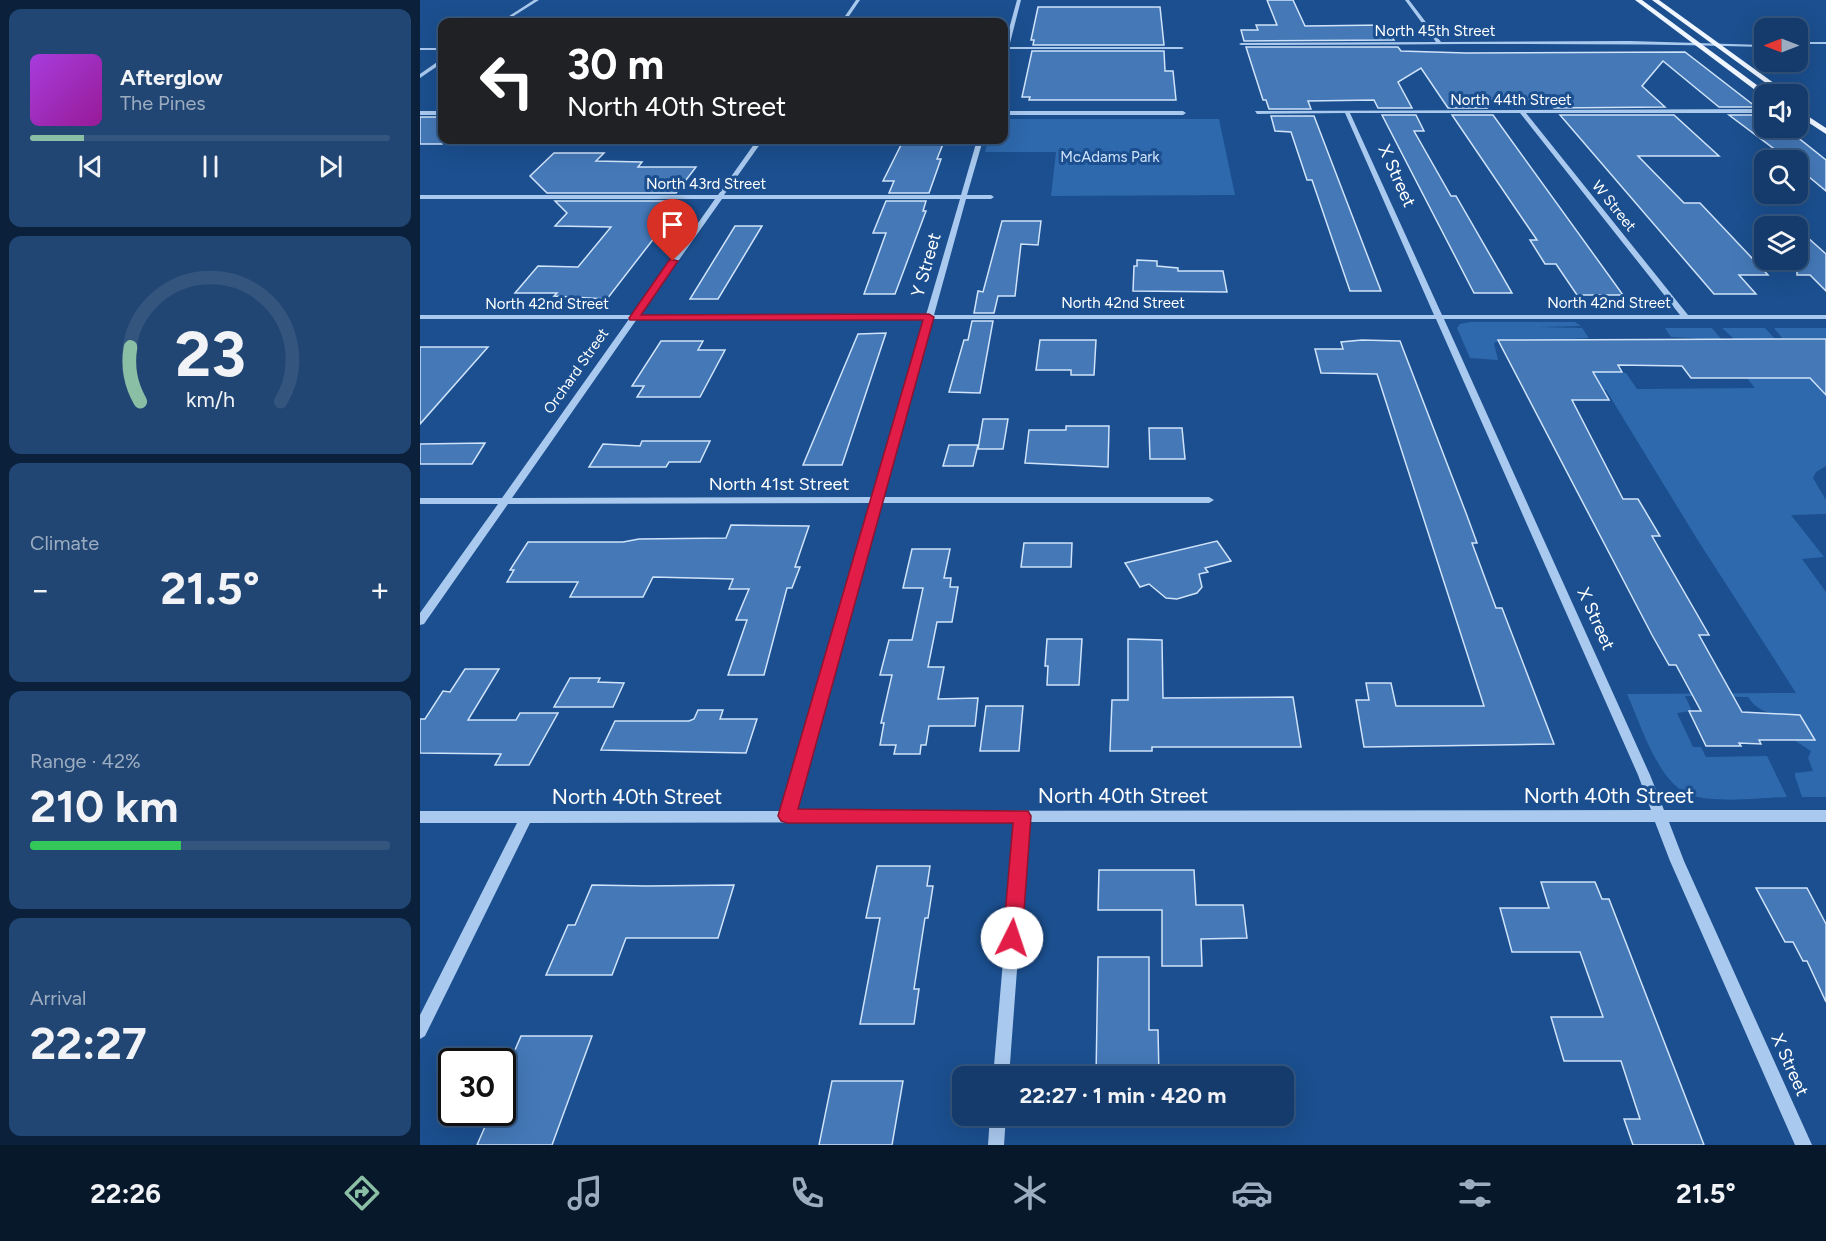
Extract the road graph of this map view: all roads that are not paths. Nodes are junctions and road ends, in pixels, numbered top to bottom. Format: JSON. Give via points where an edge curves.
{"nodes":[{"id":1,"x":420,"y":0,"type":"edge"},
{"id":2,"x":432,"y":0,"type":"edge"},
{"id":3,"x":463,"y":0,"type":"edge"},
{"id":4,"x":470,"y":0,"type":"edge"},
{"id":5,"x":537,"y":0,"type":"edge"},
{"id":6,"x":858,"y":0,"type":"edge"},
{"id":7,"x":1019,"y":0,"type":"edge"},
{"id":8,"x":1407,"y":0,"type":"edge"},
{"id":9,"x":1638,"y":0,"type":"edge"},
{"id":10,"x":1655,"y":0,"type":"edge"},
{"id":11,"x":508,"y":18,"type":"edge"},
{"id":12,"x":846,"y":18,"type":"edge"},
{"id":13,"x":1008,"y":35,"type":"edge"},
{"id":14,"x":1695,"y":43,"type":"junction"},
{"id":15,"x":1715,"y":43,"type":"junction"},
{"id":16,"x":1808,"y":43,"type":"edge"},
{"id":17,"x":1826,"y":43,"type":"edge"},
{"id":18,"x":1241,"y":44,"type":"dead end"},
{"id":19,"x":1440,"y":44,"type":"junction"},
{"id":20,"x":1754,"y":44,"type":"edge"},
{"id":21,"x":1008,"y":48,"type":"edge"},
{"id":22,"x":1182,"y":48,"type":"dead end"},
{"id":23,"x":420,"y":49,"type":"edge"},
{"id":24,"x":438,"y":49,"type":"edge"},
{"id":25,"x":438,"y":64,"type":"edge"},
{"id":26,"x":420,"y":76,"type":"edge"},
{"id":27,"x":1771,"y":84,"type":"edge"},
{"id":28,"x":1754,"y":85,"type":"edge"},
{"id":29,"x":1754,"y":111,"type":"edge"},
{"id":30,"x":1257,"y":112,"type":"dead end"},
{"id":31,"x":1347,"y":112,"type":"junction"},
{"id":32,"x":1522,"y":112,"type":"junction"},
{"id":33,"x":420,"y":113,"type":"edge"},
{"id":34,"x":438,"y":113,"type":"edge"},
{"id":35,"x":1008,"y":113,"type":"edge"},
{"id":36,"x":1184,"y":113,"type":"dead end"},
{"id":37,"x":1808,"y":119,"type":"edge"},
{"id":38,"x":1826,"y":132,"type":"edge"},
{"id":39,"x":757,"y":144,"type":"edge"},
{"id":40,"x":979,"y":144,"type":"edge"},
{"id":41,"x":420,"y":197,"type":"edge"},
{"id":42,"x":719,"y":197,"type":"junction"},
{"id":43,"x":963,"y":197,"type":"junction"},
{"id":44,"x":992,"y":197,"type":"dead end"},
{"id":45,"x":1686,"y":316,"type":"junction"},
{"id":46,"x":420,"y":317,"type":"edge"},
{"id":47,"x":929,"y":317,"type":"junction"},
{"id":48,"x":1439,"y":317,"type":"junction"},
{"id":49,"x":1826,"y":317,"type":"edge"},
{"id":50,"x":634,"y":318,"type":"junction"},
{"id":51,"x":877,"y":500,"type":"junction"},
{"id":52,"x":1209,"y":500,"type":"dead end"},
{"id":53,"x":420,"y":501,"type":"edge"},
{"id":54,"x":505,"y":501,"type":"junction"},
{"id":55,"x":420,"y":621,"type":"edge"},
{"id":56,"x":1659,"y":815,"type":"junction"},
{"id":57,"x":787,"y":816,"type":"junction"},
{"id":58,"x":1022,"y":816,"type":"junction"},
{"id":59,"x":1826,"y":816,"type":"edge"},
{"id":60,"x":420,"y":817,"type":"edge"},
{"id":61,"x":526,"y":817,"type":"junction"},
{"id":62,"x":420,"y":1031,"type":"edge"},
{"id":63,"x":1002,"y":1066,"type":"edge"},
{"id":64,"x":997,"y":1126,"type":"edge"},
{"id":65,"x":996,"y":1145,"type":"edge"},
{"id":66,"x":1804,"y":1145,"type":"edge"}],
"edges":[{"from":1,"to":2,"type":"street"},
{"from":3,"to":4,"type":"street"},
{"from":5,"to":11,"type":"street"},
{"from":6,"to":12,"type":"street"},
{"from":7,"to":13,"type":"street"},
{"from":8,"to":19,"type":"street"},
{"from":9,"to":14,"type":"main road"},
{"from":10,"to":15,"type":"main road"},
{"from":14,"to":15,"type":"street","name":"North 45th Street"},
{"from":14,"to":19,"type":"street","name":"North 45th Street"},
{"from":14,"to":28,"type":"main road"},
{"from":15,"to":20,"type":"street","name":"North 45th Street"},
{"from":15,"to":27,"type":"main road"},
{"from":16,"to":17,"type":"street"},
{"from":18,"to":19,"type":"street","name":"North 45th Street"},
{"from":21,"to":22,"type":"street"},
{"from":23,"to":24,"type":"street"},
{"from":25,"to":26,"type":"street"},
{"from":29,"to":32,"type":"street","name":"North 44th Street"},
{"from":30,"to":31,"type":"street","name":"North 44th Street"},
{"from":31,"to":32,"type":"street","name":"North 44th Street"},
{"from":31,"to":48,"type":"street","name":"X Street"},
{"from":32,"to":45,"type":"street","name":"W Street"},
{"from":33,"to":34,"type":"street"},
{"from":35,"to":36,"type":"street"},
{"from":37,"to":38,"type":"main road"},
{"from":39,"to":42,"type":"street","name":"Orchard Street"},
{"from":40,"to":43,"type":"street","name":"Y Street"},
{"from":41,"to":42,"type":"street","name":"North 43rd Street"},
{"from":42,"to":43,"type":"street","name":"North 43rd Street"},
{"from":42,"to":50,"type":"street","name":"Orchard Street"},
{"from":43,"to":44,"type":"street","name":"North 43rd Street"},
{"from":43,"to":47,"type":"street","name":"Y Street"},
{"from":45,"to":48,"type":"street","name":"North 42nd Street"},
{"from":45,"to":49,"type":"street","name":"North 42nd Street"},
{"from":46,"to":50,"type":"street","name":"North 42nd Street"},
{"from":47,"to":48,"type":"street","name":"North 42nd Street"},
{"from":47,"to":50,"type":"street","name":"North 42nd Street"},
{"from":47,"to":51,"type":"street","name":"Y Street"},
{"from":48,"to":56,"type":"street","name":"X Street"},
{"from":50,"to":54,"type":"street","name":"Orchard Street"},
{"from":51,"to":52,"type":"street","name":"North 41st Street"},
{"from":51,"to":54,"type":"street","name":"North 41st Street"},
{"from":51,"to":57,"type":"street","name":"Y Street"},
{"from":53,"to":54,"type":"street","name":"North 41st Street"},
{"from":54,"to":55,"type":"street","name":"Orchard Street"},
{"from":56,"to":58,"type":"street","name":"North 40th Street"},
{"from":56,"to":59,"type":"street","name":"North 40th Street"},
{"from":56,"to":66,"type":"street","name":"X Street"},
{"from":57,"to":58,"type":"street","name":"North 40th Street"},
{"from":57,"to":61,"type":"street","name":"North 40th Street"},
{"from":58,"to":63,"type":"street"},
{"from":60,"to":61,"type":"street","name":"North 40th Street"},
{"from":61,"to":62,"type":"street"},
{"from":64,"to":65,"type":"street"}]}
